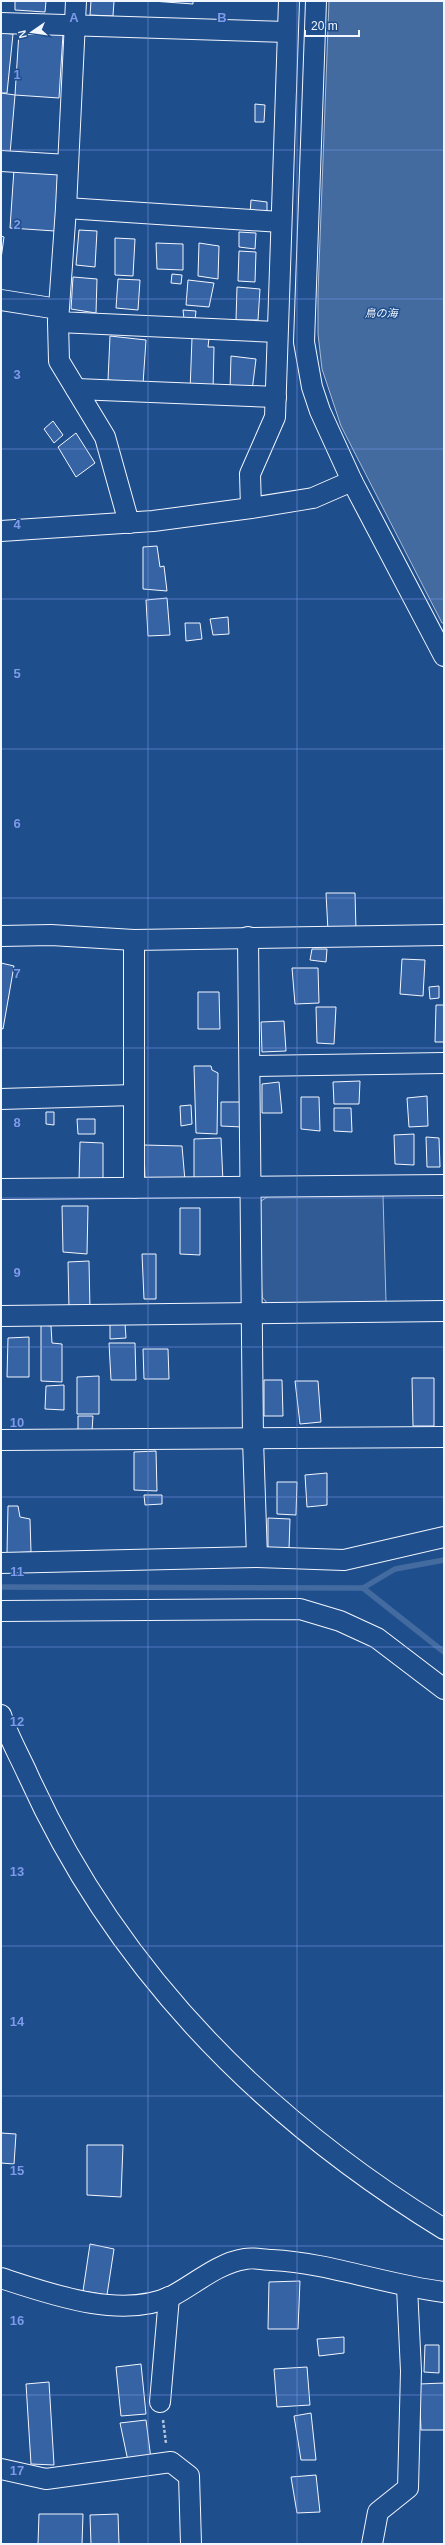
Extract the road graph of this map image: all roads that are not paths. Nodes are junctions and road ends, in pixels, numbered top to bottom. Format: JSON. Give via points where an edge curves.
{"nodes":[{"id":1,"x":76,"y":1,"type":"edge"},
{"id":2,"x":289,"y":1,"type":"edge"},
{"id":3,"x":316,"y":1,"type":"edge"},
{"id":4,"x":1,"y":22,"type":"edge"},
{"id":5,"x":74,"y":25,"type":"junction"},
{"id":6,"x":287,"y":32,"type":"junction"},
{"id":7,"x":1,"y":161,"type":"edge"},
{"id":8,"x":68,"y":165,"type":"junction"},
{"id":9,"x":66,"y":208,"type":"junction"},
{"id":10,"x":281,"y":222,"type":"junction"},
{"id":11,"x":1,"y":300,"type":"edge"},
{"id":12,"x":58,"y":316,"type":"junction"},
{"id":13,"x":277,"y":332,"type":"junction"},
{"id":14,"x":76,"y":389,"type":"junction"},
{"id":15,"x":276,"y":397,"type":"junction"},
{"id":16,"x":352,"y":481,"type":"junction"},
{"id":17,"x":251,"y":508,"type":"junction"},
{"id":18,"x":129,"y":523,"type":"junction"},
{"id":19,"x":1,"y":531,"type":"edge"},
{"id":20,"x":444,"y":656,"type":"edge"},
{"id":21,"x":444,"y":935,"type":"edge"},
{"id":22,"x":1,"y":936,"type":"edge"},
{"id":23,"x":248,"y":937,"type":"junction"},
{"id":24,"x":134,"y":940,"type":"junction"},
{"id":25,"x":444,"y":1063,"type":"edge"},
{"id":26,"x":251,"y":1066,"type":"junction"},
{"id":27,"x":134,"y":1095,"type":"junction"},
{"id":28,"x":1,"y":1099,"type":"edge"},
{"id":29,"x":444,"y":1185,"type":"edge"},
{"id":30,"x":252,"y":1186,"type":"junction"},
{"id":31,"x":134,"y":1188,"type":"junction"},
{"id":32,"x":1,"y":1189,"type":"edge"},
{"id":33,"x":444,"y":1311,"type":"edge"},
{"id":34,"x":253,"y":1314,"type":"junction"},
{"id":35,"x":1,"y":1316,"type":"edge"},
{"id":36,"x":444,"y":1437,"type":"edge"},
{"id":37,"x":1,"y":1440,"type":"edge"},
{"id":38,"x":253,"y":1440,"type":"junction"},
{"id":39,"x":444,"y":1537,"type":"edge"},
{"id":40,"x":257,"y":1558,"type":"junction"},
{"id":41,"x":1,"y":1563,"type":"edge"},
{"id":42,"x":1,"y":1611,"type":"edge"},
{"id":43,"x":444,"y":1689,"type":"edge"},
{"id":44,"x":1,"y":1715,"type":"edge"},
{"id":45,"x":444,"y":2229,"type":"edge"},
{"id":46,"x":1,"y":2278,"type":"edge"},
{"id":47,"x":407,"y":2287,"type":"junction"},
{"id":48,"x":444,"y":2292,"type":"edge"},
{"id":49,"x":169,"y":2297,"type":"junction"},
{"id":50,"x":160,"y":2402,"type":"road end"},
{"id":51,"x":1,"y":2469,"type":"edge"},
{"id":52,"x":191,"y":2544,"type":"edge"},
{"id":53,"x":372,"y":2544,"type":"edge"}],
"edges":[{"from":1,"to":5,"type":"street"},
{"from":2,"to":6,"type":"street"},
{"from":3,"to":16,"type":"street","via":[[304,342],[312,387],[320,411]]},
{"from":4,"to":5,"type":"street"},
{"from":5,"to":6,"type":"street"},
{"from":5,"to":8,"type":"street"},
{"from":6,"to":10,"type":"street"},
{"from":7,"to":8,"type":"street"},
{"from":8,"to":9,"type":"street"},
{"from":9,"to":10,"type":"street"},
{"from":9,"to":12,"type":"street"},
{"from":10,"to":13,"type":"street"},
{"from":11,"to":12,"type":"street"},
{"from":12,"to":13,"type":"street"},
{"from":12,"to":14,"type":"street","via":[[59,361]]},
{"from":13,"to":15,"type":"street"},
{"from":14,"to":15,"type":"street"},
{"from":14,"to":18,"type":"street","via":[[105,437]]},
{"from":15,"to":17,"type":"street","via":[[275,417],[250,474]]},
{"from":16,"to":17,"type":"street","via":[[313,498]]},
{"from":16,"to":20,"type":"street"},
{"from":17,"to":18,"type":"street"},
{"from":18,"to":19,"type":"street"},
{"from":21,"to":23,"type":"street"},
{"from":22,"to":24,"type":"street","via":[[51,935]]},
{"from":23,"to":24,"type":"street"},
{"from":23,"to":26,"type":"street"},
{"from":24,"to":27,"type":"street"},
{"from":25,"to":26,"type":"street"},
{"from":26,"to":30,"type":"street"},
{"from":27,"to":28,"type":"street"},
{"from":27,"to":31,"type":"street"},
{"from":29,"to":30,"type":"street"},
{"from":30,"to":31,"type":"street"},
{"from":30,"to":34,"type":"street"},
{"from":31,"to":32,"type":"street"},
{"from":33,"to":34,"type":"street"},
{"from":34,"to":35,"type":"street"},
{"from":34,"to":38,"type":"street"},
{"from":36,"to":38,"type":"street"},
{"from":37,"to":38,"type":"street"},
{"from":38,"to":40,"type":"street"},
{"from":39,"to":40,"type":"street","via":[[344,1560]]},
{"from":40,"to":41,"type":"street"},
{"from":42,"to":43,"type":"street","via":[[300,1609],[340,1621],[377,1638]]},
{"from":44,"to":45,"type":"street","via":[[50,1824],[103,1914],[160,1987],[205,2039],[251,2085],[307,2132],[395,2199]]},
{"from":46,"to":49,"type":"street","via":[[46,2293],[92,2303],[144,2303]]},
{"from":47,"to":48,"type":"street"},
{"from":47,"to":49,"type":"street","via":[[298,2261],[245,2259],[220,2268]]},
{"from":47,"to":53,"type":"street","via":[[411,2371],[408,2488],[378,2512]]},
{"from":49,"to":50,"type":"street"},
{"from":51,"to":52,"type":"street","via":[[46,2479],[169,2462],[189,2476]]}]}
